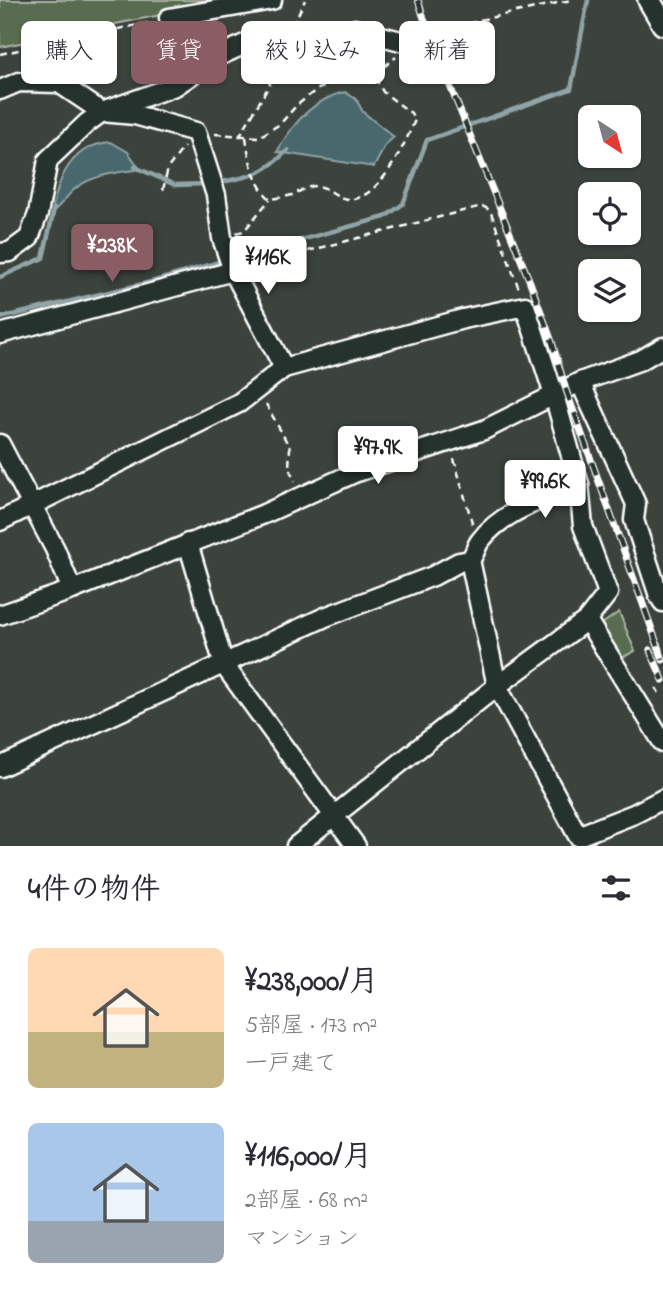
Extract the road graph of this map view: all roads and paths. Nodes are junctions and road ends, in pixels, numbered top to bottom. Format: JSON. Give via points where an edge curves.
{"nodes":[{"id":1,"x":272,"y":0,"type":"edge"},
{"id":2,"x":306,"y":0,"type":"edge"},
{"id":3,"x":571,"y":0,"type":"edge"},
{"id":4,"x":649,"y":0,"type":"edge"},
{"id":5,"x":169,"y":18,"type":"joint"},
{"id":6,"x":296,"y":21,"type":"edge"},
{"id":7,"x":477,"y":21,"type":"edge"},
{"id":8,"x":663,"y":24,"type":"edge"},
{"id":9,"x":241,"y":46,"type":"edge"},
{"id":10,"x":0,"y":54,"type":"edge"},
{"id":11,"x":399,"y":55,"type":"edge"},
{"id":12,"x":385,"y":66,"type":"edge"},
{"id":13,"x":270,"y":84,"type":"edge"},
{"id":14,"x":331,"y":84,"type":"edge"},
{"id":15,"x":379,"y":84,"type":"edge"},
{"id":16,"x":0,"y":90,"type":"edge"},
{"id":17,"x":102,"y":112,"type":"junction"},
{"id":18,"x":196,"y":132,"type":"junction"},
{"id":19,"x":239,"y":137,"type":"junction"},
{"id":20,"x":246,"y":137,"type":"junction"},
{"id":21,"x":163,"y":190,"type":"dead end"},
{"id":22,"x":270,"y":199,"type":"junction"},
{"id":23,"x":222,"y":238,"type":"junction"},
{"id":24,"x":0,"y":253,"type":"edge"},
{"id":25,"x":233,"y":271,"type":"junction"},
{"id":26,"x":525,"y":306,"type":"junction"},
{"id":27,"x":0,"y":334,"type":"edge"},
{"id":28,"x":663,"y":347,"type":"edge"},
{"id":29,"x":285,"y":368,"type":"junction"},
{"id":30,"x":580,"y":382,"type":"junction"},
{"id":31,"x":257,"y":388,"type":"junction"},
{"id":32,"x":554,"y":395,"type":"junction"},
{"id":33,"x":449,"y":442,"type":"junction"},
{"id":34,"x":0,"y":444,"type":"edge"},
{"id":35,"x":579,"y":484,"type":"junction"},
{"id":36,"x":303,"y":496,"type":"junction"},
{"id":37,"x":33,"y":506,"type":"junction"},
{"id":38,"x":0,"y":521,"type":"edge"},
{"id":39,"x":188,"y":543,"type":"junction"},
{"id":40,"x":474,"y":552,"type":"junction"},
{"id":41,"x":72,"y":590,"type":"junction"},
{"id":42,"x":663,"y":601,"type":"edge"},
{"id":43,"x":0,"y":615,"type":"edge"},
{"id":44,"x":587,"y":620,"type":"junction"},
{"id":45,"x":224,"y":665,"type":"junction"},
{"id":46,"x":497,"y":686,"type":"junction"},
{"id":47,"x":656,"y":688,"type":"dead end"},
{"id":48,"x":659,"y":693,"type":"dead end"},
{"id":49,"x":663,"y":743,"type":"edge"},
{"id":50,"x":0,"y":767,"type":"edge"},
{"id":51,"x":663,"y":799,"type":"edge"},
{"id":52,"x":332,"y":816,"type":"junction"},
{"id":53,"x":296,"y":846,"type":"edge"},
{"id":54,"x":356,"y":846,"type":"edge"}],
"edges":[{"from":1,"to":5,"type":"street"},
{"from":2,"to":6,"type":"path"},
{"from":3,"to":7,"type":"path"},
{"from":4,"to":8,"type":"main road"},
{"from":5,"to":10,"type":"path"},
{"from":9,"to":17,"type":"street","via":[[175,86]]},
{"from":11,"to":12,"type":"path"},
{"from":13,"to":19,"type":"path"},
{"from":14,"to":20,"type":"path","via":[[316,90],[280,124],[259,137]]},
{"from":15,"to":22,"type":"path","via":[[415,120],[386,176],[358,198],[348,199],[316,186]]},
{"from":16,"to":17,"type":"street","via":[[19,82],[59,83]]},
{"from":17,"to":18,"type":"street"},
{"from":17,"to":24,"type":"street","via":[[48,160],[29,238],[10,252]]},
{"from":18,"to":19,"type":"path"},
{"from":18,"to":21,"type":"path","via":[[168,168]]},
{"from":18,"to":23,"type":"street","via":[[216,195]]},
{"from":19,"to":20,"type":"path"},
{"from":20,"to":22,"type":"path","via":[[249,160]]},
{"from":22,"to":23,"type":"path","via":[[244,231]]},
{"from":23,"to":25,"type":"street"},
{"from":25,"to":26,"type":"path","via":[[482,206],[490,209]]},
{"from":25,"to":27,"type":"street"},
{"from":25,"to":29,"type":"street"},
{"from":26,"to":29,"type":"street"},
{"from":26,"to":32,"type":"street"},
{"from":28,"to":30,"type":"street"},
{"from":29,"to":31,"type":"street"},
{"from":30,"to":32,"type":"street"},
{"from":30,"to":42,"type":"street","via":[[636,504],[634,520]]},
{"from":31,"to":36,"type":"path","via":[[290,448],[289,468]]},
{"from":31,"to":37,"type":"street","via":[[239,403]]},
{"from":32,"to":33,"type":"street"},
{"from":32,"to":35,"type":"street"},
{"from":33,"to":36,"type":"street","via":[[354,473]]},
{"from":33,"to":40,"type":"path"},
{"from":34,"to":37,"type":"street"},
{"from":35,"to":40,"type":"street","via":[[495,525]]},
{"from":35,"to":44,"type":"street","via":[[583,526],[608,593]]},
{"from":36,"to":39,"type":"street"},
{"from":37,"to":38,"type":"street"},
{"from":37,"to":41,"type":"street"},
{"from":39,"to":41,"type":"street"},
{"from":39,"to":45,"type":"street"},
{"from":40,"to":45,"type":"street","via":[[433,576],[325,617]]},
{"from":40,"to":46,"type":"street"},
{"from":41,"to":43,"type":"street"},
{"from":44,"to":46,"type":"street"},
{"from":44,"to":49,"type":"street"},
{"from":45,"to":50,"type":"street"},
{"from":45,"to":52,"type":"street"},
{"from":46,"to":51,"type":"street","via":[[578,836]]},
{"from":46,"to":52,"type":"street"},
{"from":47,"to":48,"type":"path"},
{"from":52,"to":53,"type":"street"},
{"from":52,"to":54,"type":"street"}]}
